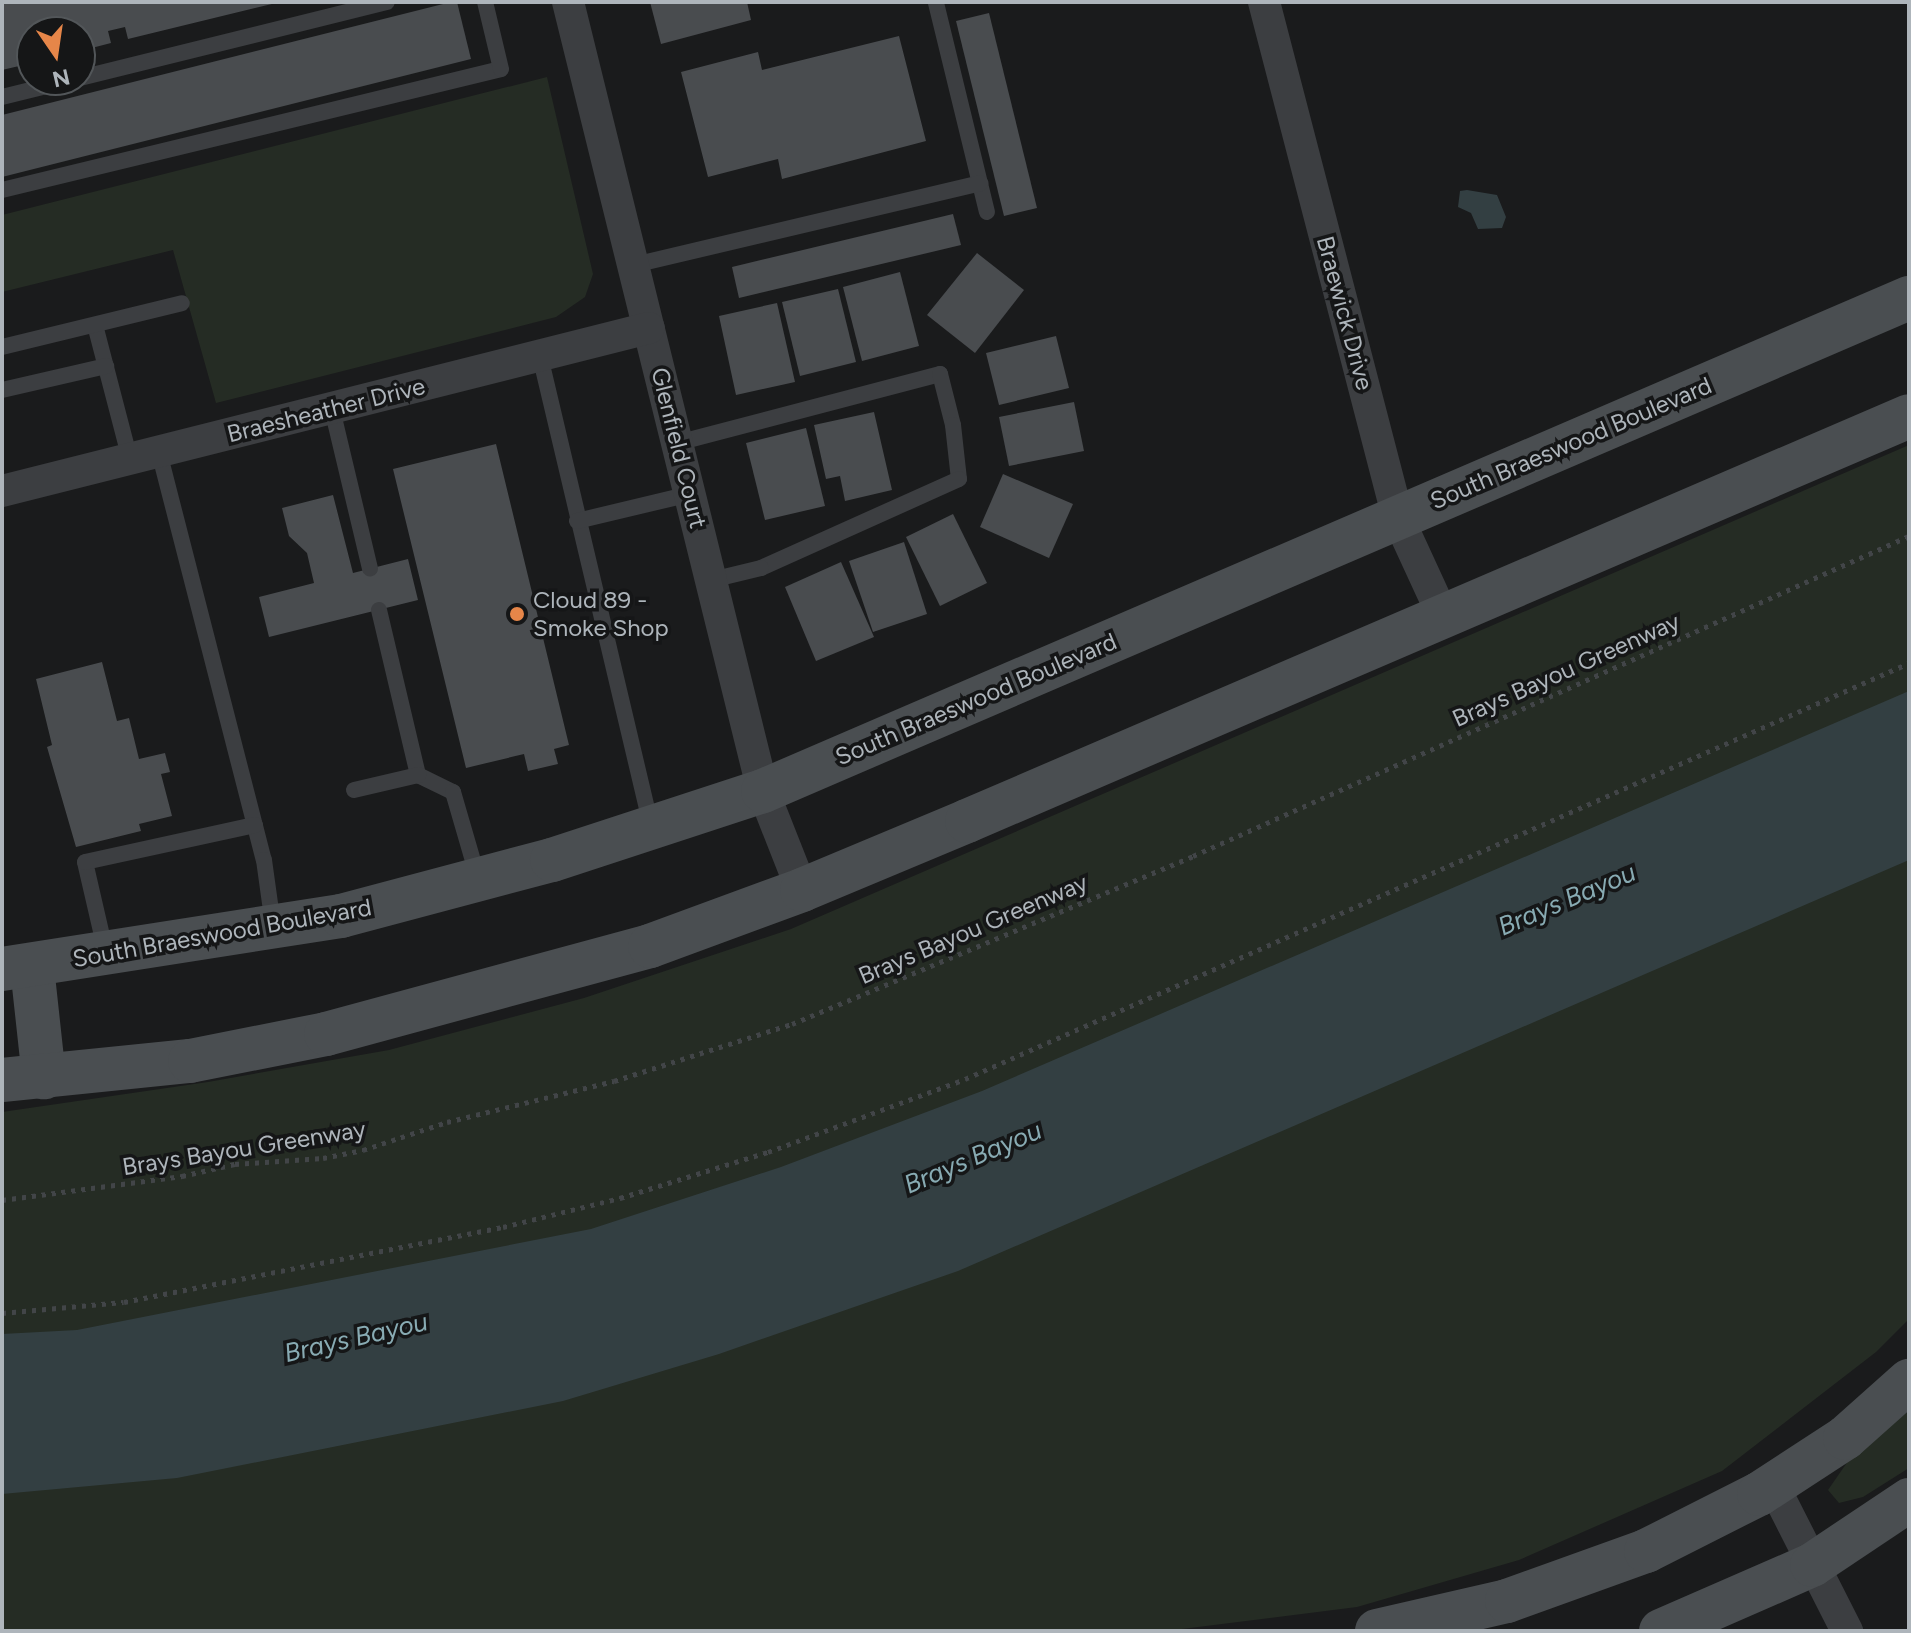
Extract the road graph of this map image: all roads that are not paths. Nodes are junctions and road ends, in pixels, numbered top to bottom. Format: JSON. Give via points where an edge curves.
{"nodes":[{"id":1,"x":387,"y":2,"type":"edge"},
{"id":2,"x":485,"y":2,"type":"edge"},
{"id":3,"x":568,"y":2,"type":"edge"},
{"id":4,"x":1264,"y":2,"type":"edge"},
{"id":5,"x":936,"y":3,"type":"edge"},
{"id":6,"x":96,"y":74,"type":"edge"},
{"id":7,"x":980,"y":183,"type":"junction"},
{"id":8,"x":2,"y":190,"type":"edge"},
{"id":9,"x":987,"y":212,"type":"dead end"},
{"id":10,"x":634,"y":265,"type":"junction"},
{"id":11,"x":1909,"y":298,"type":"edge"},
{"id":12,"x":182,"y":303,"type":"dead end"},
{"id":13,"x":95,"y":325,"type":"junction"},
{"id":14,"x":649,"y":328,"type":"junction"},
{"id":15,"x":2,"y":347,"type":"edge"},
{"id":16,"x":540,"y":356,"type":"junction"},
{"id":17,"x":106,"y":366,"type":"junction"},
{"id":18,"x":2,"y":390,"type":"edge"},
{"id":19,"x":332,"y":409,"type":"junction"},
{"id":20,"x":1909,"y":416,"type":"edge"},
{"id":21,"x":677,"y":443,"type":"junction"},
{"id":22,"x":145,"y":455,"type":"junction"},
{"id":23,"x":2,"y":491,"type":"edge"},
{"id":24,"x":690,"y":494,"type":"junction"},
{"id":25,"x":1398,"y":518,"type":"junction"},
{"id":26,"x":577,"y":521,"type":"junction"},
{"id":27,"x":370,"y":569,"type":"dead end"},
{"id":28,"x":711,"y":580,"type":"junction"},
{"id":29,"x":379,"y":610,"type":"dead end"},
{"id":30,"x":1444,"y":618,"type":"junction"},
{"id":31,"x":418,"y":775,"type":"junction"},
{"id":32,"x":354,"y":790,"type":"dead end"},
{"id":33,"x":763,"y":791,"type":"junction"},
{"id":34,"x":255,"y":825,"type":"junction"},
{"id":35,"x":652,"y":827,"type":"junction"},
{"id":36,"x":479,"y":879,"type":"junction"},
{"id":37,"x":802,"y":890,"type":"junction"},
{"id":38,"x":273,"y":927,"type":"junction"},
{"id":39,"x":106,"y":955,"type":"junction"},
{"id":40,"x":17,"y":968,"type":"edge"},
{"id":41,"x":23,"y":1079,"type":"edge"},
{"id":42,"x":1909,"y":1381,"type":"edge"},
{"id":43,"x":1773,"y":1485,"type":"junction"},
{"id":44,"x":1909,"y":1500,"type":"edge"},
{"id":45,"x":1812,"y":1565,"type":"junction"},
{"id":46,"x":1714,"y":1621,"type":"edge"},
{"id":47,"x":1377,"y":1631,"type":"edge"},
{"id":48,"x":1661,"y":1631,"type":"edge"},
{"id":49,"x":1847,"y":1631,"type":"edge"}],
"edges":[{"from":1,"to":6,"type":"lane"},
{"from":2,"to":8,"type":"lane","via":[[501,69]]},
{"from":3,"to":10,"type":"street","name":"Glenfield Court"},
{"from":4,"to":25,"type":"street","name":"Braewick Drive"},
{"from":5,"to":7,"type":"lane"},
{"from":7,"to":9,"type":"lane"},
{"from":7,"to":10,"type":"lane"},
{"from":10,"to":14,"type":"street","name":"Glenfield Court"},
{"from":11,"to":25,"type":"main road","name":"South Braeswood Boulevard"},
{"from":12,"to":13,"type":"lane"},
{"from":13,"to":15,"type":"lane"},
{"from":13,"to":17,"type":"lane"},
{"from":14,"to":16,"type":"street","name":"Braesheather Drive"},
{"from":14,"to":21,"type":"street","name":"Glenfield Court"},
{"from":16,"to":19,"type":"street","name":"Braesheather Drive"},
{"from":16,"to":26,"type":"lane"},
{"from":17,"to":18,"type":"lane"},
{"from":17,"to":22,"type":"lane"},
{"from":19,"to":22,"type":"street","name":"Braesheather Drive"},
{"from":19,"to":27,"type":"lane"},
{"from":20,"to":30,"type":"main road"},
{"from":21,"to":24,"type":"street","name":"Glenfield Court"},
{"from":21,"to":28,"type":"lane","via":[[940,374],[953,425],[959,479],[761,568]]},
{"from":22,"to":23,"type":"street","name":"Braesheather Drive"},
{"from":22,"to":34,"type":"lane"},
{"from":24,"to":26,"type":"lane"},
{"from":24,"to":28,"type":"street","name":"Glenfield Court"},
{"from":25,"to":30,"type":"street","name":"Braewick Drive"},
{"from":25,"to":33,"type":"main road","name":"South Braeswood Boulevard"},
{"from":26,"to":35,"type":"lane"},
{"from":28,"to":33,"type":"street","name":"Glenfield Court"},
{"from":29,"to":31,"type":"lane"},
{"from":30,"to":37,"type":"main road"},
{"from":31,"to":32,"type":"lane"},
{"from":31,"to":36,"type":"lane","via":[[453,792]]},
{"from":33,"to":35,"type":"main road","name":"South Braeswood Boulevard"},
{"from":33,"to":37,"type":"street","name":"Glenfield Court"},
{"from":34,"to":38,"type":"lane"},
{"from":34,"to":39,"type":"lane","via":[[85,862]]},
{"from":35,"to":36,"type":"main road","name":"South Braeswood Boulevard"},
{"from":36,"to":38,"type":"main road","name":"South Braeswood Boulevard","via":[[341,916]]},
{"from":37,"to":41,"type":"main road","via":[[650,946],[326,1034],[190,1061]]},
{"from":38,"to":39,"type":"main road","name":"South Braeswood Boulevard"},
{"from":39,"to":40,"type":"main road","name":"South Braeswood Boulevard"},
{"from":40,"to":41,"type":"main road"},
{"from":42,"to":43,"type":"main road","via":[[1845,1438]]},
{"from":43,"to":45,"type":"street"},
{"from":43,"to":47,"type":"main road","via":[[1646,1551],[1507,1601]]},
{"from":44,"to":45,"type":"main road"},
{"from":45,"to":46,"type":"main road"},
{"from":45,"to":49,"type":"street"},
{"from":46,"to":48,"type":"main road"}]}
